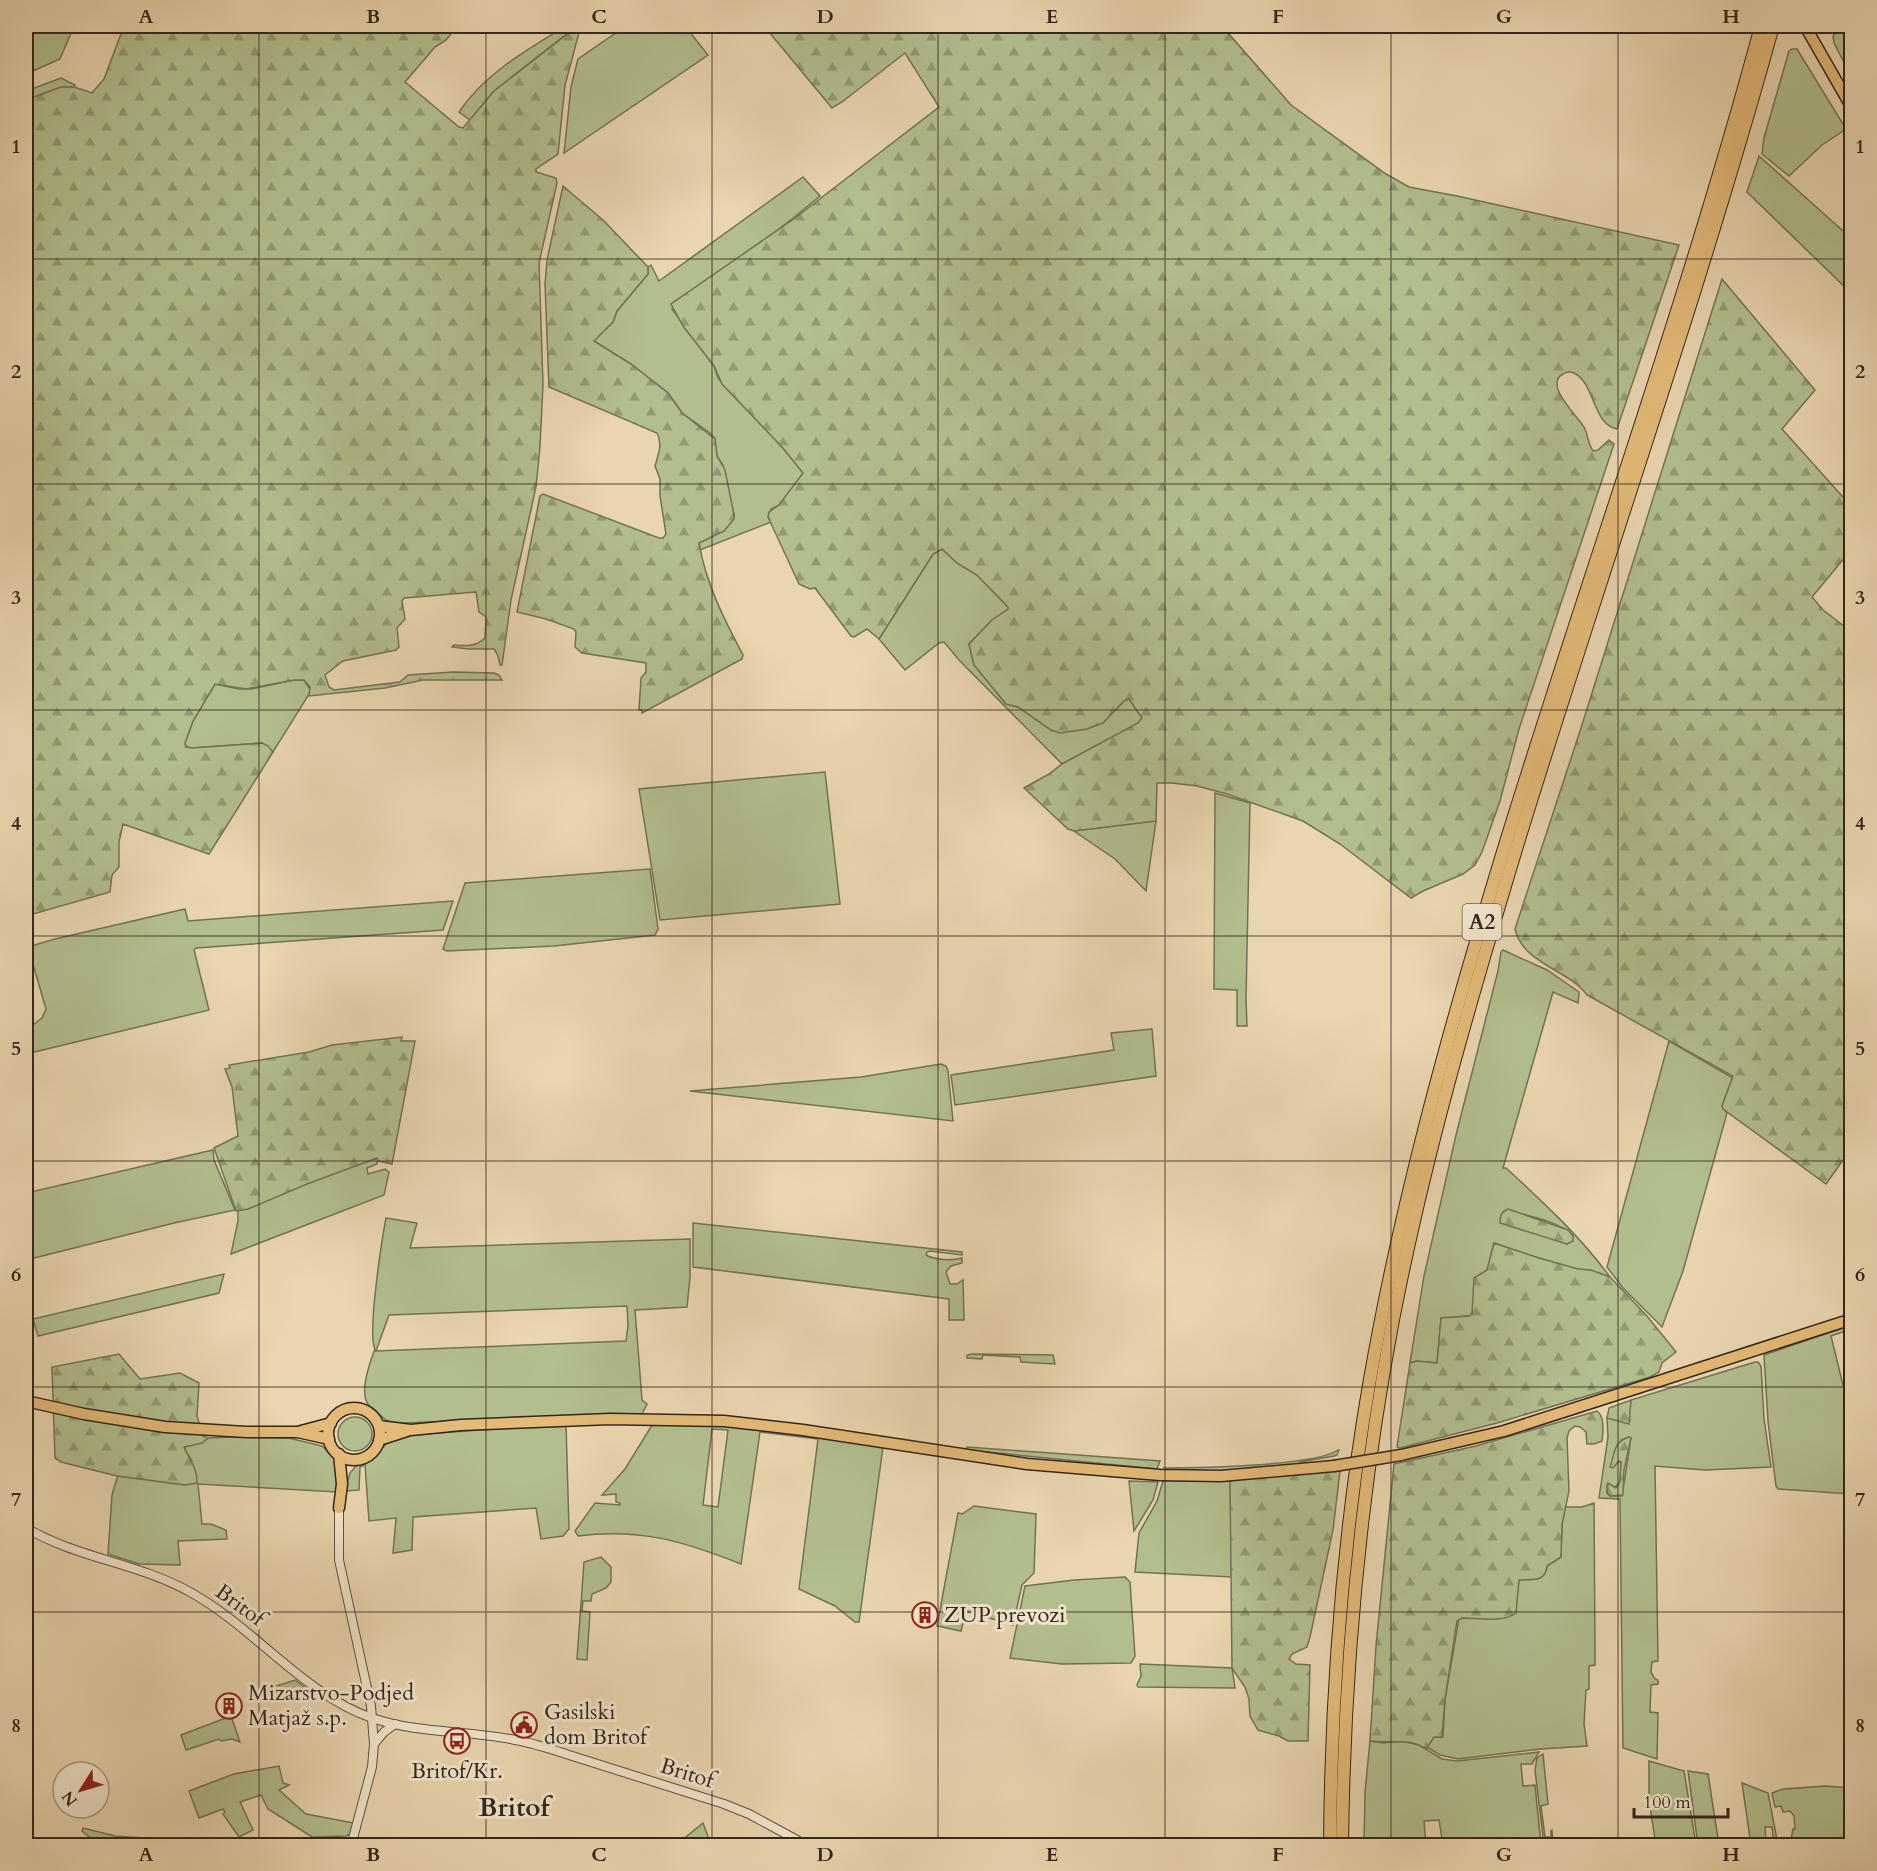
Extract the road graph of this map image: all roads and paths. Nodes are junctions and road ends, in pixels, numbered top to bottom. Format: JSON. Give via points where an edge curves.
{"nodes":[{"id":1,"x":1761,"y":26,"type":"edge"},
{"id":2,"x":1773,"y":26,"type":"edge"},
{"id":3,"x":1805,"y":26,"type":"edge"},
{"id":4,"x":1851,"y":108,"type":"edge"},
{"id":5,"x":1851,"y":1319,"type":"edge"},
{"id":6,"x":26,"y":1401,"type":"edge"},
{"id":7,"x":331,"y":1423,"type":"junction"},
{"id":8,"x":379,"y":1426,"type":"junction"},
{"id":9,"x":411,"y":1430,"type":"junction"},
{"id":10,"x":298,"y":1432,"type":"junction"},
{"id":11,"x":329,"y":1439,"type":"junction"},
{"id":12,"x":379,"y":1440,"type":"junction"},
{"id":13,"x":339,"y":1454,"type":"junction"},
{"id":14,"x":354,"y":1460,"type":"junction"},
{"id":15,"x":342,"y":1484,"type":"junction"},
{"id":16,"x":339,"y":1508,"type":"joint"},
{"id":17,"x":26,"y":1528,"type":"edge"},
{"id":18,"x":366,"y":1692,"type":"junction"},
{"id":19,"x":346,"y":1706,"type":"junction"},
{"id":20,"x":373,"y":1718,"type":"junction"},
{"id":21,"x":395,"y":1725,"type":"junction"},
{"id":22,"x":374,"y":1744,"type":"junction"},
{"id":23,"x":351,"y":1845,"type":"edge"},
{"id":24,"x":808,"y":1845,"type":"edge"},
{"id":25,"x":1330,"y":1845,"type":"edge"},
{"id":26,"x":1342,"y":1845,"type":"edge"}],
"edges":[{"from":1,"to":25,"type":"highway","number":"A2","via":[[1704,224],[1485,911],[1407,1198],[1369,1385],[1347,1540],[1339,1620]]},
{"from":2,"to":26,"type":"highway","number":"A2","via":[[1715,226],[1494,922],[1422,1189],[1380,1390],[1360,1535],[1346,1707]]},
{"from":3,"to":4,"type":"main road"},
{"from":5,"to":9,"type":"main road","bridge":true,"via":[[1504,1431],[1334,1466],[1221,1476],[1027,1464],[724,1421],[601,1419]]},
{"from":6,"to":10,"type":"main road","via":[[165,1427]]},
{"from":7,"to":8,"type":"main road","via":[[343,1410],[356,1408],[370,1413]]},
{"from":7,"to":10,"type":"main road"},
{"from":7,"to":11,"type":"main road"},
{"from":8,"to":9,"type":"main road"},
{"from":8,"to":12,"type":"main road"},
{"from":9,"to":12,"type":"main road"},
{"from":10,"to":11,"type":"main road"},
{"from":11,"to":13,"type":"main road"},
{"from":12,"to":14,"type":"main road","via":[[370,1454]]},
{"from":13,"to":14,"type":"main road"},
{"from":13,"to":15,"type":"main road"},
{"from":14,"to":15,"type":"main road"},
{"from":15,"to":16,"type":"main road"},
{"from":16,"to":18,"type":"street","via":[[339,1560]]},
{"from":17,"to":19,"type":"street","name":"Britof","via":[[71,1549],[143,1571],[188,1590],[221,1611],[319,1690]]},
{"from":18,"to":19,"type":"street","via":[[359,1705]]},
{"from":18,"to":20,"type":"street"},
{"from":19,"to":20,"type":"street","name":"Britof"},
{"from":20,"to":21,"type":"street","name":"Britof"},
{"from":20,"to":22,"type":"street"},
{"from":21,"to":22,"type":"street"},
{"from":21,"to":24,"type":"street","name":"Britof","via":[[519,1740],[724,1804]]},
{"from":22,"to":23,"type":"street","via":[[369,1783]]}]}
